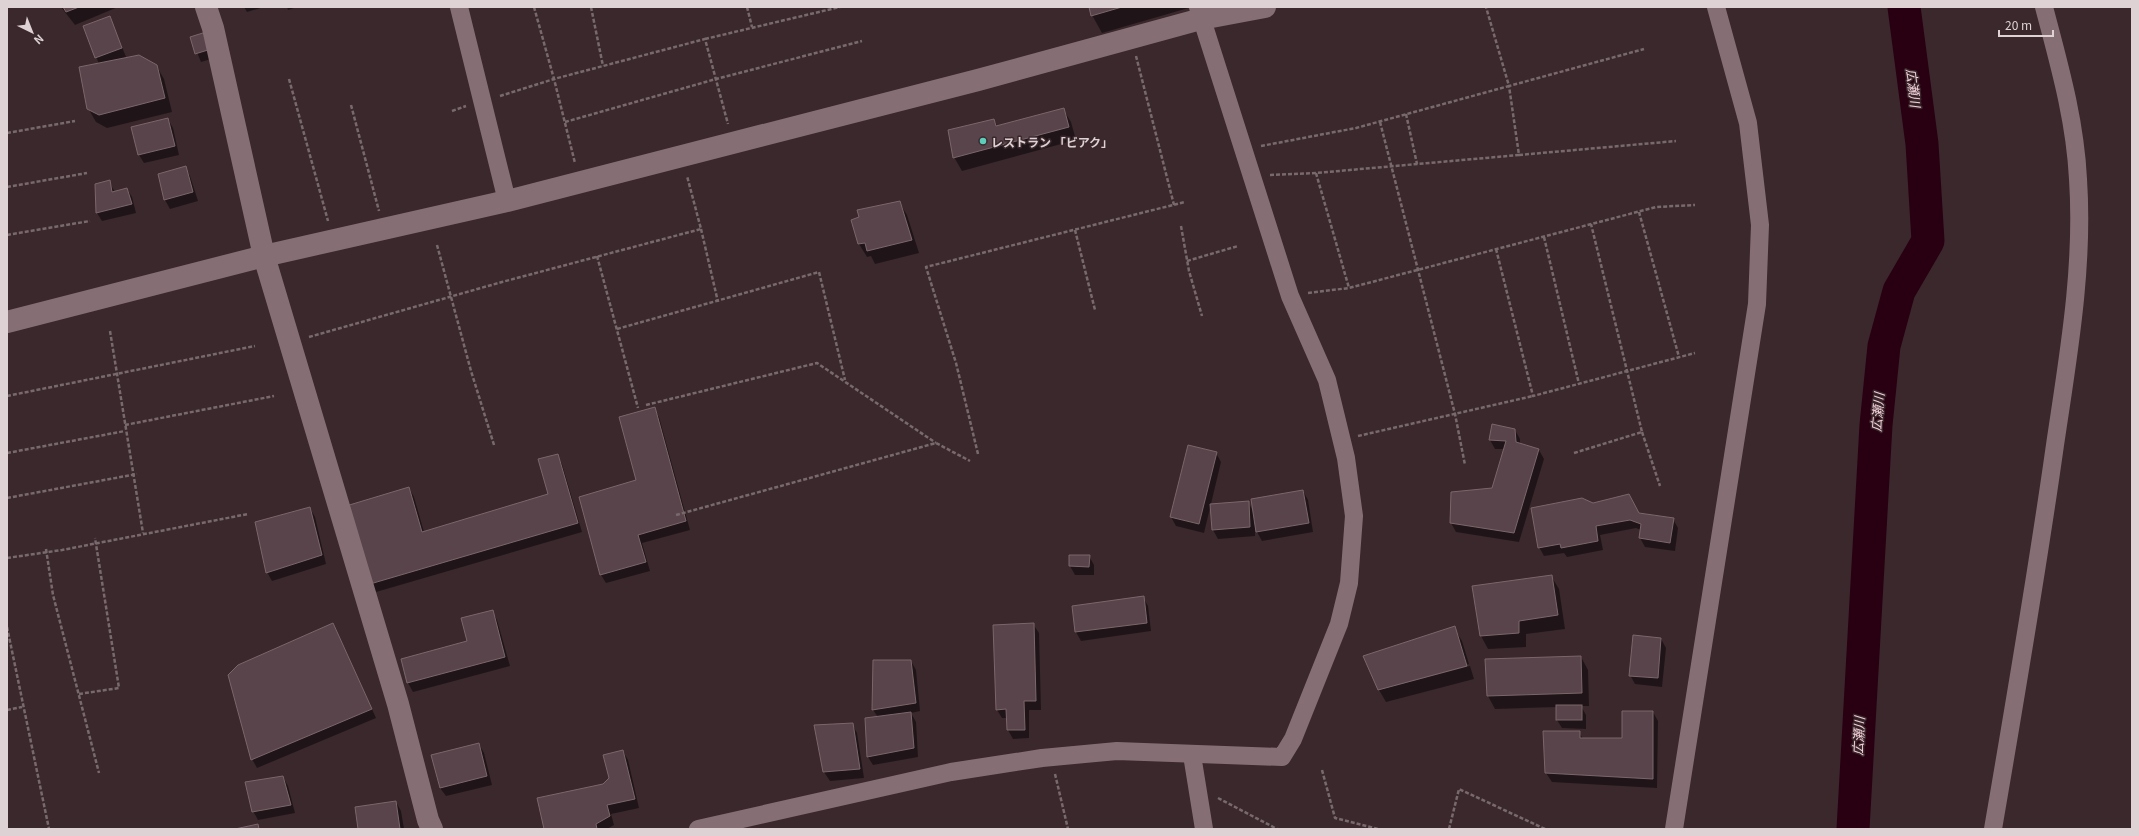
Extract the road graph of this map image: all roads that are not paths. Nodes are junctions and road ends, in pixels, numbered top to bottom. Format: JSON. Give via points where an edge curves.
{"nodes":[{"id":1,"x":206,"y":7,"type":"edge"},
{"id":2,"x":458,"y":7,"type":"edge"},
{"id":3,"x":1265,"y":7,"type":"edge"},
{"id":4,"x":1716,"y":7,"type":"edge"},
{"id":5,"x":2044,"y":7,"type":"edge"},
{"id":6,"x":1199,"y":13,"type":"edge"},
{"id":7,"x":507,"y":201,"type":"junction"},
{"id":8,"x":264,"y":256,"type":"junction"},
{"id":9,"x":7,"y":322,"type":"edge"},
{"id":10,"x":1192,"y":755,"type":"junction"},
{"id":11,"x":432,"y":829,"type":"edge"},
{"id":12,"x":698,"y":829,"type":"edge"},
{"id":13,"x":1204,"y":829,"type":"edge"},
{"id":14,"x":1674,"y":829,"type":"edge"},
{"id":15,"x":1993,"y":829,"type":"edge"}],
"edges":[{"from":1,"to":8,"type":"street","via":[[213,28]]},
{"from":2,"to":7,"type":"street"},
{"from":3,"to":6,"type":"street"},
{"from":4,"to":14,"type":"street","via":[[1748,123],[1760,225],[1757,304]]},
{"from":5,"to":15,"type":"street","via":[[2070,105],[2078,179],[2079,227],[2073,327],[2037,572]]},
{"from":6,"to":7,"type":"street","via":[[978,80]]},
{"from":6,"to":10,"type":"street","via":[[1290,296],[1327,380],[1342,440],[1354,516],[1349,583],[1339,624],[1293,739],[1282,757]]},
{"from":7,"to":8,"type":"street"},
{"from":8,"to":9,"type":"street"},
{"from":8,"to":11,"type":"street","via":[[398,704]]},
{"from":10,"to":12,"type":"street","via":[[1116,751],[1042,758],[951,772]]},
{"from":10,"to":13,"type":"street"}]}
